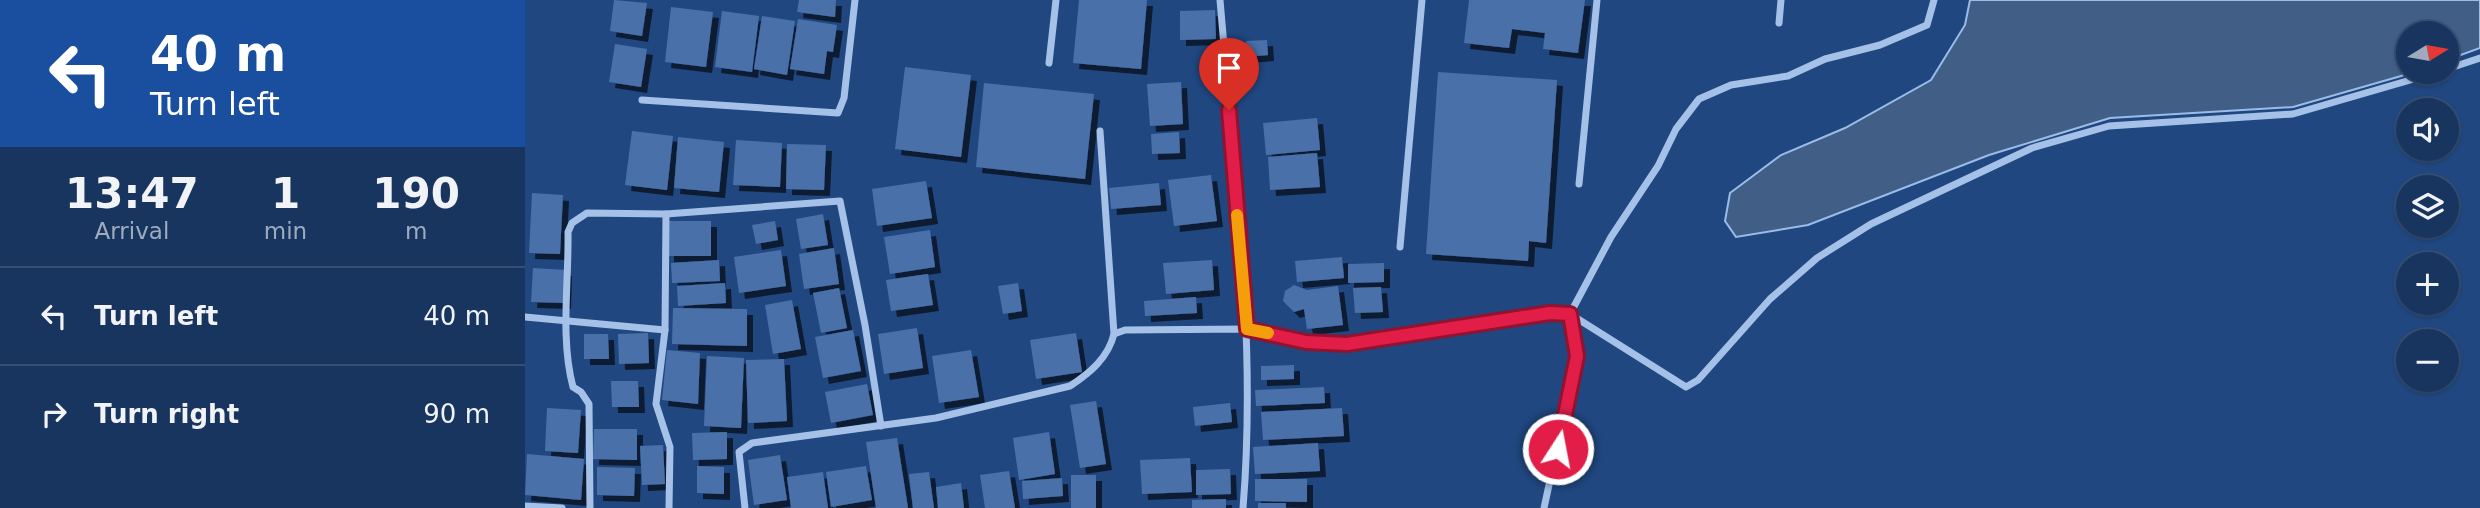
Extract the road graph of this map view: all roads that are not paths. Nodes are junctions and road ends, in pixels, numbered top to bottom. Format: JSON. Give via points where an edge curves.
{"nodes":[{"id":1,"x":855,"y":0,"type":"edge"},
{"id":2,"x":1056,"y":0,"type":"edge"},
{"id":3,"x":1220,"y":0,"type":"edge"},
{"id":4,"x":1422,"y":0,"type":"edge"},
{"id":5,"x":1597,"y":0,"type":"edge"},
{"id":6,"x":1781,"y":0,"type":"edge"},
{"id":7,"x":1934,"y":0,"type":"edge"},
{"id":8,"x":1779,"y":23,"type":"dead end"},
{"id":9,"x":2480,"y":58,"type":"edge"},
{"id":10,"x":1049,"y":63,"type":"dead end"},
{"id":11,"x":2459,"y":65,"type":"edge"},
{"id":12,"x":2397,"y":84,"type":"edge"},
{"id":13,"x":642,"y":100,"type":"dead end"},
{"id":14,"x":1100,"y":131,"type":"dead end"},
{"id":15,"x":1579,"y":184,"type":"dead end"},
{"id":16,"x":666,"y":214,"type":"junction"},
{"id":17,"x":1400,"y":247,"type":"dead end"},
{"id":18,"x":1570,"y":314,"type":"junction"},
{"id":19,"x":525,"y":317,"type":"edge"},
{"id":20,"x":567,"y":321,"type":"junction"},
{"id":21,"x":1247,"y":329,"type":"junction"},
{"id":22,"x":664,"y":330,"type":"junction"},
{"id":23,"x":1114,"y":334,"type":"junction"},
{"id":24,"x":881,"y":426,"type":"junction"},
{"id":25,"x":525,"y":506,"type":"edge"},
{"id":26,"x":562,"y":508,"type":"edge"},
{"id":27,"x":590,"y":508,"type":"edge"},
{"id":28,"x":669,"y":508,"type":"edge"},
{"id":29,"x":745,"y":508,"type":"edge"},
{"id":30,"x":1243,"y":508,"type":"edge"},
{"id":31,"x":1544,"y":508,"type":"edge"}],
"edges":[{"from":1,"to":13,"type":"street","via":[[844,98],[838,113]]},
{"from":2,"to":10,"type":"street"},
{"from":3,"to":21,"type":"street"},
{"from":4,"to":17,"type":"street"},
{"from":5,"to":15,"type":"street"},
{"from":6,"to":8,"type":"street"},
{"from":7,"to":18,"type":"street","via":[[1927,25],[1880,46],[1825,59],[1788,76],[1731,85],[1699,99],[1611,237]]},
{"from":9,"to":11,"type":"street"},
{"from":12,"to":18,"type":"street","via":[[2293,114],[2109,127],[2032,148],[1871,225],[1817,258],[1770,299],[1698,380],[1686,387]]},
{"from":14,"to":23,"type":"street"},
{"from":16,"to":20,"type":"street","via":[[587,213],[572,223],[568,232]]},
{"from":16,"to":22,"type":"street"},
{"from":16,"to":24,"type":"street","via":[[840,201]]},
{"from":18,"to":21,"type":"street","via":[[1550,313],[1347,344],[1306,342]]},
{"from":18,"to":31,"type":"street","via":[[1577,356]]},
{"from":19,"to":20,"type":"street"},
{"from":20,"to":22,"type":"street"},
{"from":20,"to":27,"type":"street","via":[[568,370],[573,387],[589,404]]},
{"from":21,"to":23,"type":"street","via":[[1165,328]]},
{"from":21,"to":30,"type":"street"},
{"from":22,"to":28,"type":"street","via":[[656,404],[670,447]]},
{"from":23,"to":24,"type":"street","via":[[1111,348],[1088,375],[1070,386],[970,412]]},
{"from":24,"to":29,"type":"street","via":[[745,446],[739,452]]},
{"from":25,"to":26,"type":"street"}]}
